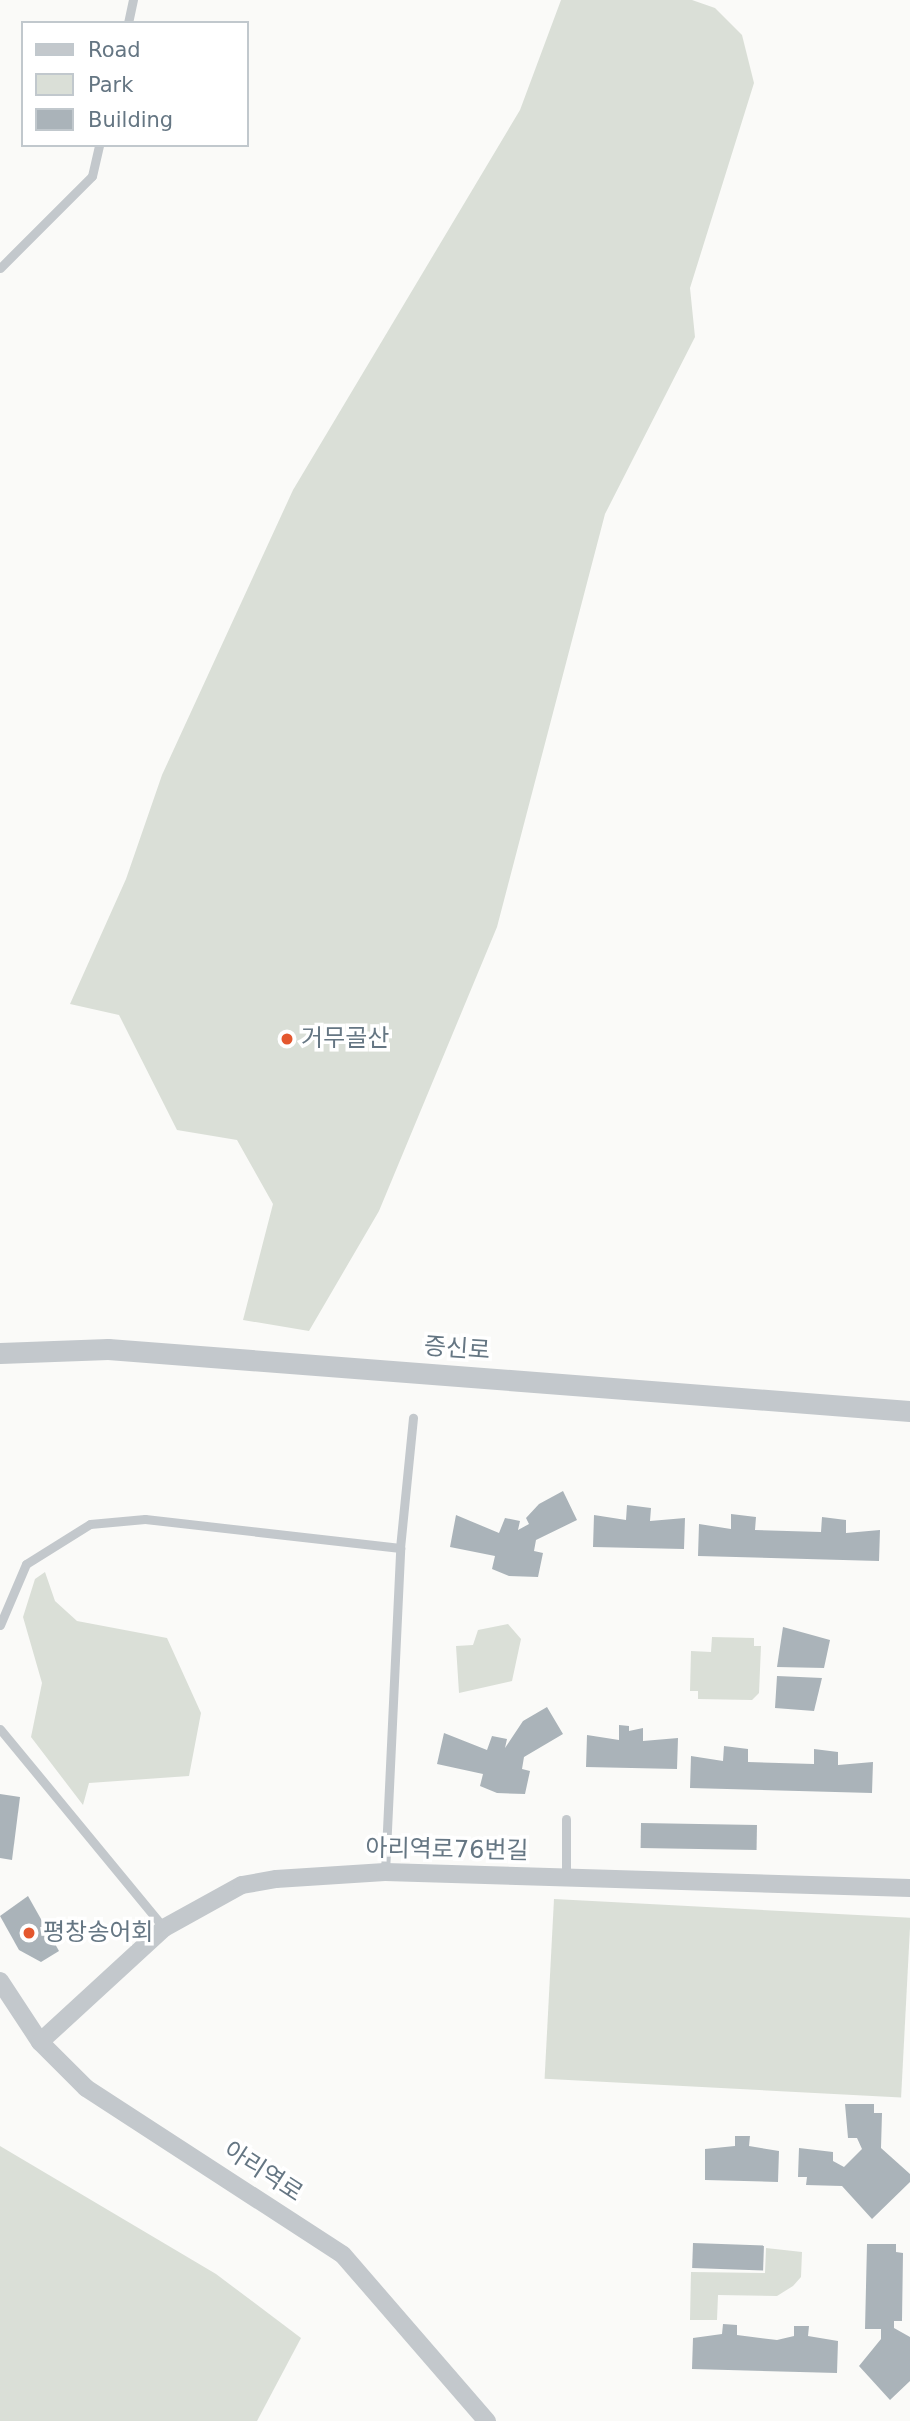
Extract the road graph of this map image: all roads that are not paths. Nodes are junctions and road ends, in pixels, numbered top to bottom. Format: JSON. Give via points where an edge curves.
{"nodes":[{"id":1,"x":133,"y":0,"type":"edge"},
{"id":2,"x":128,"y":21,"type":"edge"},
{"id":3,"x":99,"y":147,"type":"edge"},
{"id":4,"x":0,"y":268,"type":"edge"},
{"id":5,"x":0,"y":1353,"type":"edge"},
{"id":6,"x":910,"y":1411,"type":"edge"},
{"id":7,"x":412,"y":1418,"type":"dead end"},
{"id":8,"x":400,"y":1548,"type":"junction"},
{"id":9,"x":0,"y":1626,"type":"edge"},
{"id":10,"x":0,"y":1729,"type":"edge"},
{"id":11,"x":566,"y":1819,"type":"dead end"},
{"id":12,"x":386,"y":1872,"type":"junction"},
{"id":13,"x":566,"y":1876,"type":"junction"},
{"id":14,"x":910,"y":1888,"type":"edge"},
{"id":15,"x":164,"y":1928,"type":"junction"},
{"id":16,"x":0,"y":1981,"type":"edge"},
{"id":17,"x":40,"y":2042,"type":"junction"},
{"id":18,"x":486,"y":2421,"type":"edge"}],
"edges":[{"from":1,"to":2,"type":"lane"},
{"from":3,"to":4,"type":"lane","via":[[92,176]]},
{"from":5,"to":6,"type":"street","name":"증신로","via":[[108,1349]]},
{"from":7,"to":8,"type":"lane"},
{"from":8,"to":9,"type":"lane","via":[[145,1519],[90,1524],[26,1564]]},
{"from":8,"to":12,"type":"lane"},
{"from":10,"to":15,"type":"lane"},
{"from":11,"to":13,"type":"lane"},
{"from":12,"to":13,"type":"street","name":"아리역로76번길"},
{"from":12,"to":15,"type":"street","name":"아리역로76번길","via":[[242,1885]]},
{"from":13,"to":14,"type":"street","name":"아리역로76번길"},
{"from":15,"to":17,"type":"street","name":"아리역로76번길"},
{"from":16,"to":17,"type":"street","name":"아리역로"},
{"from":17,"to":18,"type":"street","name":"아리역로","via":[[86,2088],[343,2255]]}]}
